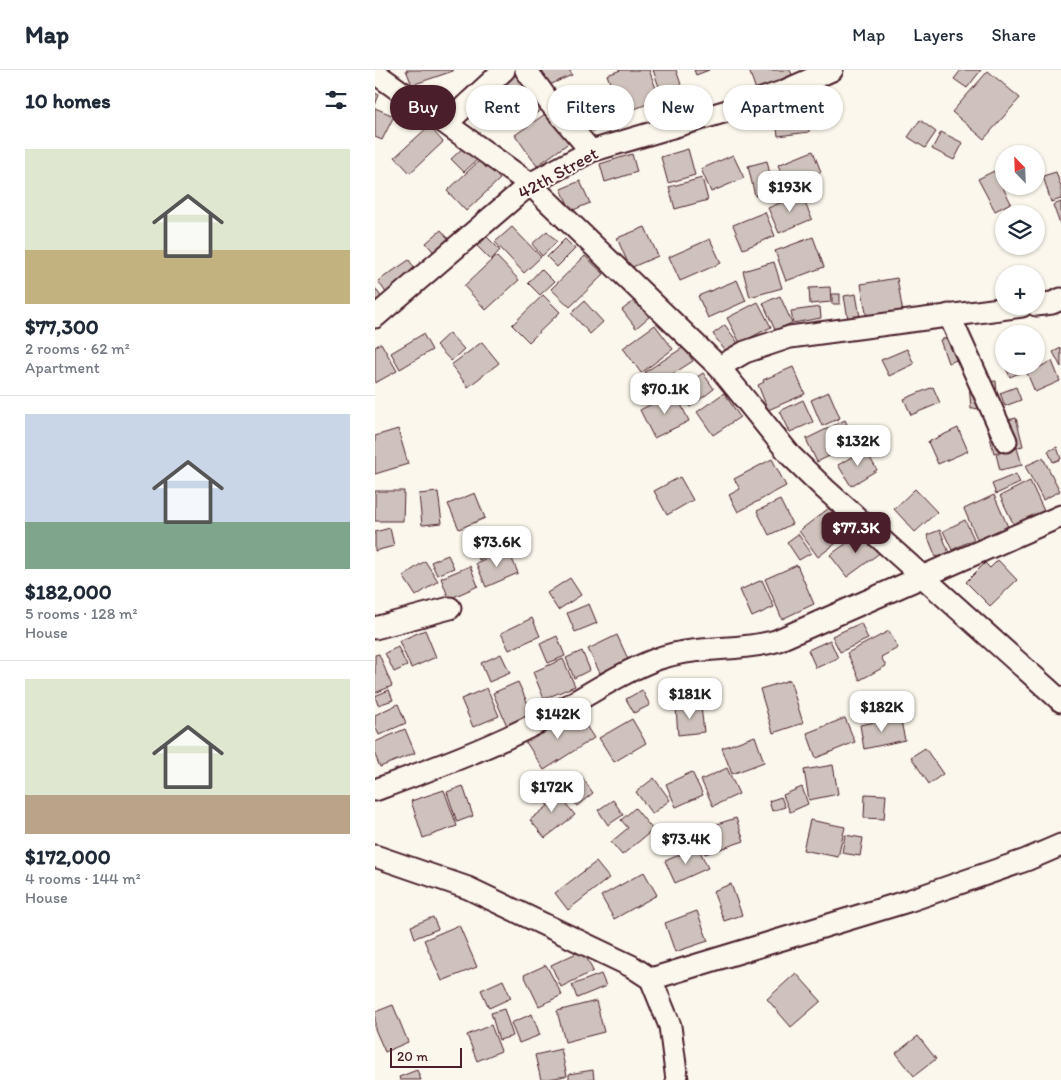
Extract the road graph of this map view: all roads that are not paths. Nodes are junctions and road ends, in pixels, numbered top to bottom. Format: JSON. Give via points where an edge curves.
{"nodes":[{"id":1,"x":504,"y":70,"type":"edge"},
{"id":2,"x":526,"y":70,"type":"edge"},
{"id":3,"x":832,"y":70,"type":"edge"},
{"id":4,"x":375,"y":73,"type":"edge"},
{"id":5,"x":390,"y":85,"type":"edge"},
{"id":6,"x":456,"y":115,"type":"edge"},
{"id":7,"x":456,"y":130,"type":"edge"},
{"id":8,"x":591,"y":151,"type":"junction"},
{"id":9,"x":530,"y":184,"type":"junction"},
{"id":10,"x":1061,"y":299,"type":"edge"},
{"id":11,"x":1045,"y":304,"type":"edge"},
{"id":12,"x":995,"y":309,"type":"edge"},
{"id":13,"x":949,"y":315,"type":"junction"},
{"id":14,"x":375,"y":317,"type":"edge"},
{"id":15,"x":719,"y":367,"type":"junction"},
{"id":16,"x":1006,"y":441,"type":"dead end"},
{"id":17,"x":1061,"y":516,"type":"edge"},
{"id":18,"x":923,"y":577,"type":"junction"},
{"id":19,"x":450,"y":608,"type":"dead end"},
{"id":20,"x":375,"y":628,"type":"edge"},
{"id":21,"x":1061,"y":701,"type":"edge"},
{"id":22,"x":375,"y":790,"type":"edge"},
{"id":23,"x":1061,"y":845,"type":"edge"},
{"id":24,"x":375,"y":856,"type":"edge"},
{"id":25,"x":651,"y":979,"type":"junction"},
{"id":26,"x":677,"y":1080,"type":"edge"}],
"edges":[{"from":1,"to":6,"type":"street"},
{"from":2,"to":8,"type":"street"},
{"from":3,"to":8,"type":"street","name":"42th Street","via":[[727,111]]},
{"from":4,"to":5,"type":"street"},
{"from":7,"to":9,"type":"street"},
{"from":8,"to":9,"type":"street","name":"42th Street"},
{"from":9,"to":14,"type":"street","name":"42th Street"},
{"from":9,"to":15,"type":"street"},
{"from":10,"to":11,"type":"street"},
{"from":12,"to":13,"type":"street"},
{"from":13,"to":15,"type":"street","via":[[790,336],[745,352]]},
{"from":13,"to":16,"type":"street"},
{"from":15,"to":18,"type":"street","via":[[791,456]]},
{"from":17,"to":18,"type":"street"},
{"from":18,"to":21,"type":"street"},
{"from":18,"to":22,"type":"street","via":[[776,641],[754,647],[685,651],[656,660],[630,671],[542,721],[433,769]]},
{"from":19,"to":20,"type":"street"},
{"from":23,"to":25,"type":"street","via":[[908,901]]},
{"from":24,"to":25,"type":"street","via":[[468,888],[631,966]]},
{"from":25,"to":26,"type":"street","via":[[670,1026]]}]}
